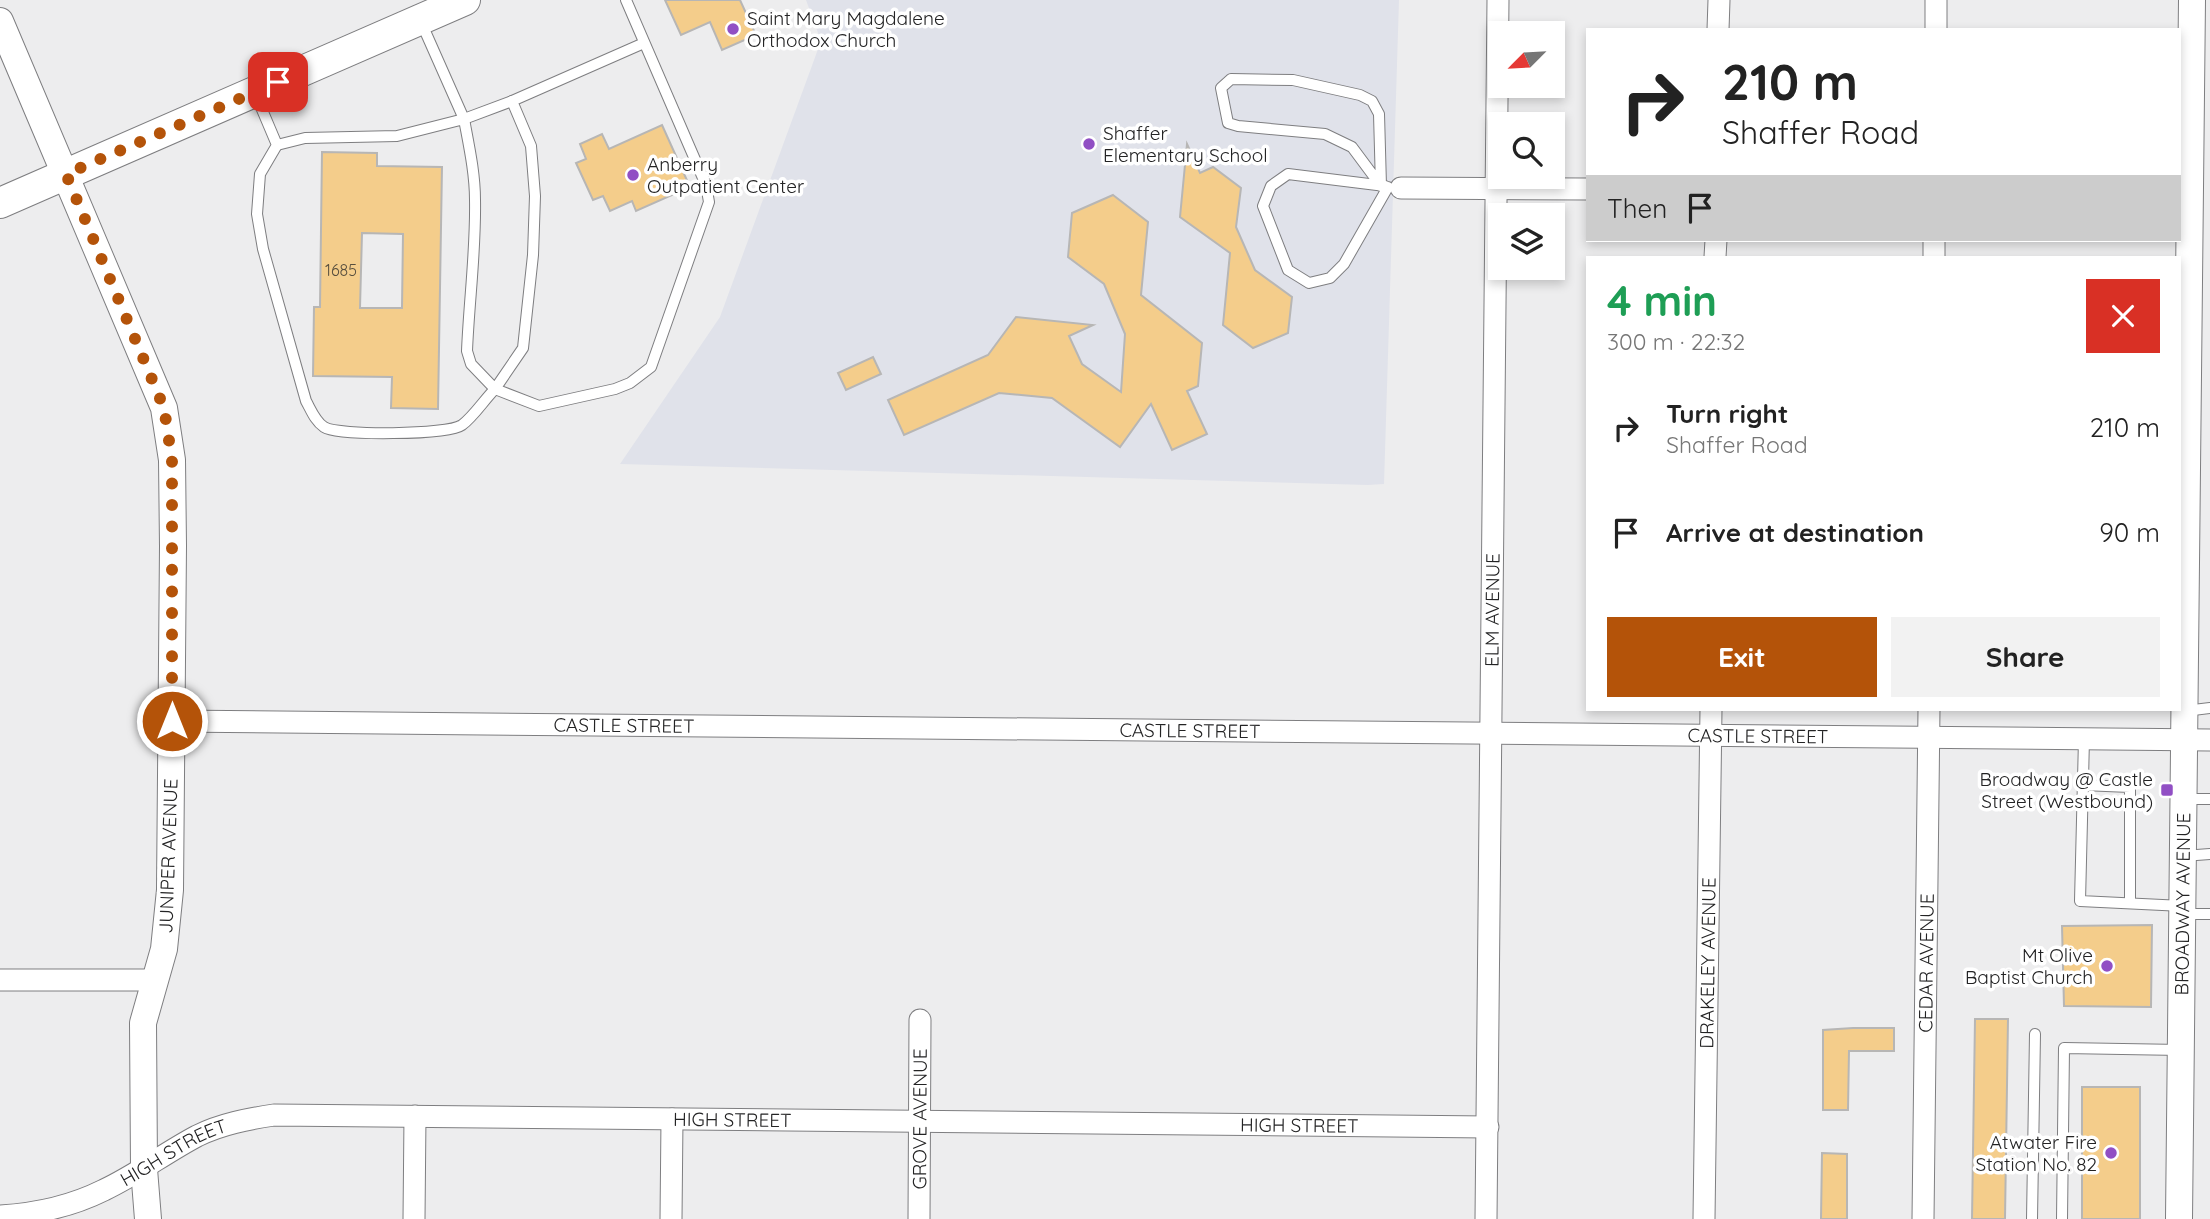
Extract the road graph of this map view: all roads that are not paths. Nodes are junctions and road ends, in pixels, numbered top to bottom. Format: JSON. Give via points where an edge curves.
{"nodes":[{"id":1,"x":465,"y":0,"type":"edge"},
{"id":2,"x":626,"y":0,"type":"edge"},
{"id":3,"x":1498,"y":0,"type":"edge"},
{"id":4,"x":1719,"y":0,"type":"edge"},
{"id":5,"x":1936,"y":0,"type":"edge"},
{"id":6,"x":2192,"y":0,"type":"edge"},
{"id":7,"x":420,"y":20,"type":"junction"},
{"id":8,"x":0,"y":21,"type":"edge"},
{"id":9,"x":1718,"y":28,"type":"edge"},
{"id":10,"x":1936,"y":28,"type":"edge"},
{"id":11,"x":644,"y":43,"type":"junction"},
{"id":12,"x":255,"y":92,"type":"junction"},
{"id":13,"x":512,"y":101,"type":"junction"},
{"id":14,"x":1497,"y":112,"type":"edge"},
{"id":15,"x":464,"y":119,"type":"junction"},
{"id":16,"x":277,"y":145,"type":"junction"},
{"id":17,"x":66,"y":174,"type":"junction"},
{"id":18,"x":1390,"y":187,"type":"junction"},
{"id":19,"x":1488,"y":189,"type":"edge"},
{"id":20,"x":1497,"y":189,"type":"edge"},
{"id":21,"x":1565,"y":189,"type":"edge"},
{"id":22,"x":1586,"y":189,"type":"edge"},
{"id":23,"x":2193,"y":195,"type":"edge"},
{"id":24,"x":0,"y":203,"type":"edge"},
{"id":25,"x":495,"y":389,"type":"junction"},
{"id":26,"x":2198,"y":709,"type":"edge"},
{"id":27,"x":1711,"y":711,"type":"edge"},
{"id":28,"x":1929,"y":711,"type":"edge"},
{"id":29,"x":172,"y":721,"type":"junction"},
{"id":30,"x":1491,"y":733,"type":"junction"},
{"id":31,"x":1711,"y":737,"type":"junction"},
{"id":32,"x":1928,"y":739,"type":"junction"},
{"id":33,"x":2084,"y":740,"type":"junction"},
{"id":34,"x":2197,"y":740,"type":"edge"},
{"id":35,"x":2082,"y":785,"type":"junction"},
{"id":36,"x":2197,"y":799,"type":"edge"},
{"id":37,"x":2210,"y":854,"type":"edge"},
{"id":38,"x":2183,"y":856,"type":"junction"},
{"id":39,"x":2130,"y":902,"type":"junction"},
{"id":40,"x":2183,"y":910,"type":"junction"},
{"id":41,"x":2210,"y":914,"type":"edge"},
{"id":42,"x":0,"y":980,"type":"edge"},
{"id":43,"x":155,"y":980,"type":"junction"},
{"id":44,"x":920,"y":1020,"type":"dead end"},
{"id":45,"x":2035,"y":1034,"type":"dead end"},
{"id":46,"x":2181,"y":1050,"type":"junction"},
{"id":47,"x":415,"y":1116,"type":"junction"},
{"id":48,"x":672,"y":1119,"type":"junction"},
{"id":49,"x":920,"y":1122,"type":"junction"},
{"id":50,"x":1488,"y":1127,"type":"junction"},
{"id":51,"x":144,"y":1169,"type":"junction"},
{"id":52,"x":0,"y":1216,"type":"edge"},
{"id":53,"x":148,"y":1219,"type":"edge"},
{"id":54,"x":414,"y":1219,"type":"edge"},
{"id":55,"x":671,"y":1219,"type":"edge"},
{"id":56,"x":919,"y":1219,"type":"edge"},
{"id":57,"x":1486,"y":1219,"type":"edge"},
{"id":58,"x":1704,"y":1219,"type":"edge"},
{"id":59,"x":1923,"y":1219,"type":"edge"},
{"id":60,"x":2032,"y":1219,"type":"edge"},
{"id":61,"x":2062,"y":1219,"type":"edge"},
{"id":62,"x":2179,"y":1219,"type":"edge"}],
"edges":[{"from":1,"to":7,"type":"main road"},
{"from":2,"to":11,"type":"lane"},
{"from":3,"to":14,"type":"street","name":"ELM AVENUE"},
{"from":4,"to":9,"type":"street"},
{"from":5,"to":10,"type":"street"},
{"from":6,"to":23,"type":"street","name":"BROADWAY AVENUE"},
{"from":7,"to":12,"type":"main road"},
{"from":7,"to":15,"type":"lane"},
{"from":8,"to":17,"type":"street","name":"JUNIPER AVENUE"},
{"from":11,"to":13,"type":"lane"},
{"from":11,"to":25,"type":"lane","via":[[709,202],[651,367],[615,389],[539,406]]},
{"from":12,"to":16,"type":"lane"},
{"from":12,"to":17,"type":"main road"},
{"from":13,"to":15,"type":"lane"},
{"from":13,"to":25,"type":"lane","via":[[531,146],[533,255],[523,348]]},
{"from":15,"to":16,"type":"lane","via":[[397,136],[305,138]]},
{"from":15,"to":25,"type":"lane","via":[[475,198],[467,351],[471,364]]},
{"from":16,"to":25,"type":"lane","via":[[260,174],[257,214],[273,287],[306,401],[316,420],[326,429],[425,433],[460,426]]},
{"from":17,"to":24,"type":"main road"},
{"from":17,"to":29,"type":"street","name":"JUNIPER AVENUE","via":[[164,408],[172,460]]},
{"from":18,"to":18,"type":"lane","via":[[1288,174],[1271,186],[1263,206],[1288,270],[1309,283],[1330,278],[1344,264]]},
{"from":18,"to":18,"type":"lane","via":[[1379,114],[1372,101],[1293,80],[1231,79],[1221,88],[1228,123],[1325,134],[1352,147]]},
{"from":18,"to":19,"type":"street"},
{"from":20,"to":30,"type":"street","name":"ELM AVENUE"},
{"from":21,"to":22,"type":"street"},
{"from":23,"to":26,"type":"street","name":"BROADWAY AVENUE"},
{"from":26,"to":34,"type":"street","name":"BROADWAY AVENUE"},
{"from":27,"to":31,"type":"street","name":"DRAKELEY AVENUE"},
{"from":28,"to":32,"type":"street","name":"CEDAR AVENUE"},
{"from":29,"to":30,"type":"street","name":"CASTLE STREET"},
{"from":29,"to":43,"type":"street","name":"JUNIPER AVENUE","via":[[170,890],[164,949]]},
{"from":30,"to":31,"type":"street","name":"CASTLE STREET"},
{"from":30,"to":50,"type":"street","name":"ELM AVENUE"},
{"from":31,"to":32,"type":"street","name":"CASTLE STREET"},
{"from":31,"to":58,"type":"street","name":"DRAKELEY AVENUE"},
{"from":32,"to":33,"type":"street","name":"CASTLE STREET"},
{"from":32,"to":59,"type":"street","name":"CEDAR AVENUE"},
{"from":33,"to":34,"type":"street","name":"CASTLE STREET"},
{"from":33,"to":35,"type":"lane"},
{"from":34,"to":36,"type":"street","name":"BROADWAY AVENUE"},
{"from":35,"to":39,"type":"lane","via":[[2130,787]]},
{"from":35,"to":39,"type":"lane","via":[[2080,901]]},
{"from":36,"to":38,"type":"street","name":"BROADWAY AVENUE"},
{"from":37,"to":38,"type":"lane"},
{"from":38,"to":40,"type":"street","name":"BROADWAY AVENUE"},
{"from":39,"to":40,"type":"lane"},
{"from":40,"to":41,"type":"lane"},
{"from":40,"to":46,"type":"street","name":"BROADWAY AVENUE"},
{"from":42,"to":43,"type":"street"},
{"from":43,"to":51,"type":"street","name":"JUNIPER AVENUE","via":[[143,1023]]},
{"from":44,"to":49,"type":"street","name":"GROVE AVENUE"},
{"from":45,"to":60,"type":"lane"},
{"from":46,"to":61,"type":"lane","via":[[2064,1048]]},
{"from":46,"to":62,"type":"street","name":"BROADWAY AVENUE"},
{"from":47,"to":48,"type":"street","name":"HIGH STREET"},
{"from":47,"to":51,"type":"street","name":"HIGH STREET","via":[[274,1115],[241,1120],[199,1135]]},
{"from":47,"to":54,"type":"street"},
{"from":48,"to":49,"type":"street","name":"HIGH STREET"},
{"from":48,"to":55,"type":"street"},
{"from":49,"to":50,"type":"street","name":"HIGH STREET"},
{"from":49,"to":56,"type":"street","name":"GROVE AVENUE"},
{"from":50,"to":57,"type":"street","name":"ELM AVENUE"},
{"from":51,"to":52,"type":"street","name":"HIGH STREET","via":[[60,1206]]},
{"from":51,"to":53,"type":"street","name":"JUNIPER AVENUE"}]}
